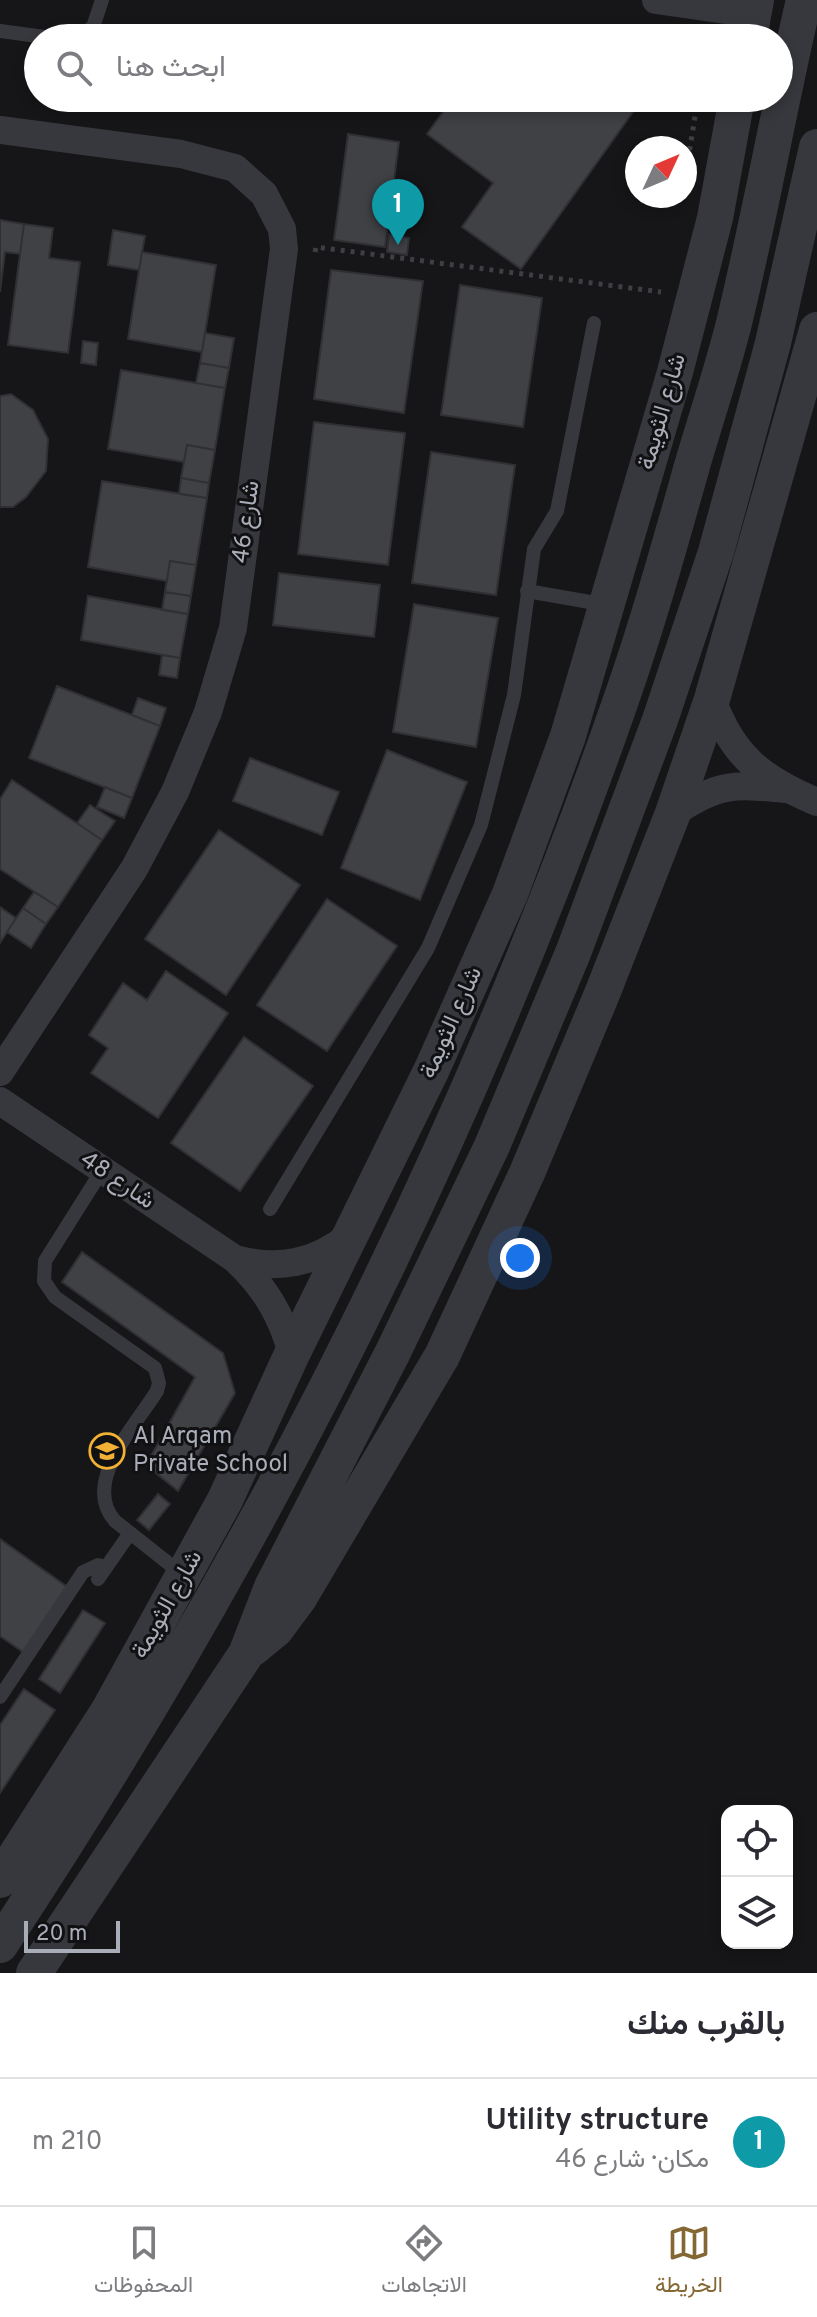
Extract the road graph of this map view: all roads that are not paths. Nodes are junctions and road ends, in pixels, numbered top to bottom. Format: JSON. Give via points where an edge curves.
{"nodes":[{"id":1,"x":102,"y":0,"type":"edge"},
{"id":2,"x":656,"y":0,"type":"edge"},
{"id":3,"x":804,"y":0,"type":"edge"},
{"id":4,"x":753,"y":17,"type":"edge"},
{"id":5,"x":94,"y":24,"type":"edge"},
{"id":6,"x":0,"y":31,"type":"edge"},
{"id":7,"x":24,"y":34,"type":"edge"},
{"id":8,"x":793,"y":51,"type":"edge"},
{"id":9,"x":734,"y":112,"type":"edge"},
{"id":10,"x":780,"y":112,"type":"edge"},
{"id":11,"x":0,"y":130,"type":"edge"},
{"id":12,"x":817,"y":147,"type":"edge"},
{"id":13,"x":715,"y":218,"type":"junction"},
{"id":14,"x":817,"y":254,"type":"edge"},
{"id":15,"x":594,"y":323,"type":"dead end"},
{"id":16,"x":688,"y":324,"type":"junction"},
{"id":17,"x":814,"y":341,"type":"edge"},
{"id":18,"x":527,"y":591,"type":"junction"},
{"id":19,"x":607,"y":606,"type":"junction"},
{"id":20,"x":712,"y":699,"type":"junction"},
{"id":21,"x":786,"y":789,"type":"junction"},
{"id":22,"x":817,"y":802,"type":"edge"},
{"id":23,"x":673,"y":813,"type":"junction"},
{"id":24,"x":0,"y":1072,"type":"edge"},
{"id":25,"x":0,"y":1101,"type":"edge"},
{"id":26,"x":101,"y":1172,"type":"junction"},
{"id":27,"x":270,"y":1209,"type":"dead end"},
{"id":28,"x":352,"y":1234,"type":"junction"},
{"id":29,"x":235,"y":1259,"type":"junction"},
{"id":30,"x":292,"y":1354,"type":"junction"},
{"id":31,"x":130,"y":1533,"type":"junction"},
{"id":32,"x":185,"y":1577,"type":"junction"},
{"id":33,"x":246,"y":1654,"type":"junction"},
{"id":34,"x":0,"y":1697,"type":"edge"},
{"id":35,"x":0,"y":1880,"type":"edge"},
{"id":36,"x":0,"y":1945,"type":"edge"},
{"id":37,"x":34,"y":1973,"type":"edge"}],
"edges":[{"from":1,"to":5,"type":"lane"},
{"from":2,"to":4,"type":"street"},
{"from":3,"to":8,"type":"street","name":"شارع الثويمة"},
{"from":6,"to":7,"type":"lane"},
{"from":9,"to":13,"type":"street","name":"شارع الثويمة"},
{"from":10,"to":36,"type":"street","name":"شارع الثويمة","via":[[734,325],[622,697],[524,960],[451,1131],[355,1332],[202,1622]]},
{"from":11,"to":24,"type":"street","name":"شارع 46","via":[[181,154],[235,168],[275,211],[282,229],[283,268],[233,628],[208,712],[175,792],[134,869]]},
{"from":12,"to":33,"type":"street","via":[[773,343],[716,552],[660,720],[492,1146],[272,1587]]},
{"from":13,"to":14,"type":"street","via":[[738,252],[759,266],[784,269]]},
{"from":13,"to":16,"type":"street","name":"شارع الثويمة"},
{"from":15,"to":18,"type":"lane","via":[[557,511],[534,549]]},
{"from":16,"to":17,"type":"street","via":[[730,297],[761,298]]},
{"from":16,"to":19,"type":"street","name":"شارع الثويمة"},
{"from":17,"to":20,"type":"street"},
{"from":18,"to":19,"type":"lane"},
{"from":18,"to":27,"type":"lane","via":[[505,739],[465,867],[406,988]]},
{"from":19,"to":28,"type":"street","name":"شارع الثويمة","via":[[568,736],[510,894]]},
{"from":20,"to":21,"type":"street","via":[[734,747]]},
{"from":20,"to":23,"type":"street"},
{"from":21,"to":22,"type":"street"},
{"from":21,"to":23,"type":"street","via":[[724,786]]},
{"from":23,"to":33,"type":"street","via":[[527,1173],[442,1356],[299,1598],[276,1629]]},
{"from":25,"to":26,"type":"street","name":"شارع 48"},
{"from":26,"to":29,"type":"street","name":"شارع 48"},
{"from":26,"to":31,"type":"lane","via":[[43,1270],[55,1297],[150,1363],[159,1375],[157,1391],[102,1481],[107,1513]]},
{"from":28,"to":29,"type":"street","name":"شارع 48","via":[[336,1247],[297,1263],[276,1266]]},
{"from":28,"to":30,"type":"street","name":"شارع الثويمة"},
{"from":29,"to":30,"type":"street","name":"شارع 48","via":[[266,1292]]},
{"from":30,"to":32,"type":"street","name":"شارع الثويمة"},
{"from":31,"to":32,"type":"lane"},
{"from":31,"to":34,"type":"lane","via":[[102,1573],[98,1565],[83,1572]]},
{"from":32,"to":35,"type":"street","name":"شارع الثويمة","via":[[109,1710]]},
{"from":33,"to":37,"type":"street"}]}
